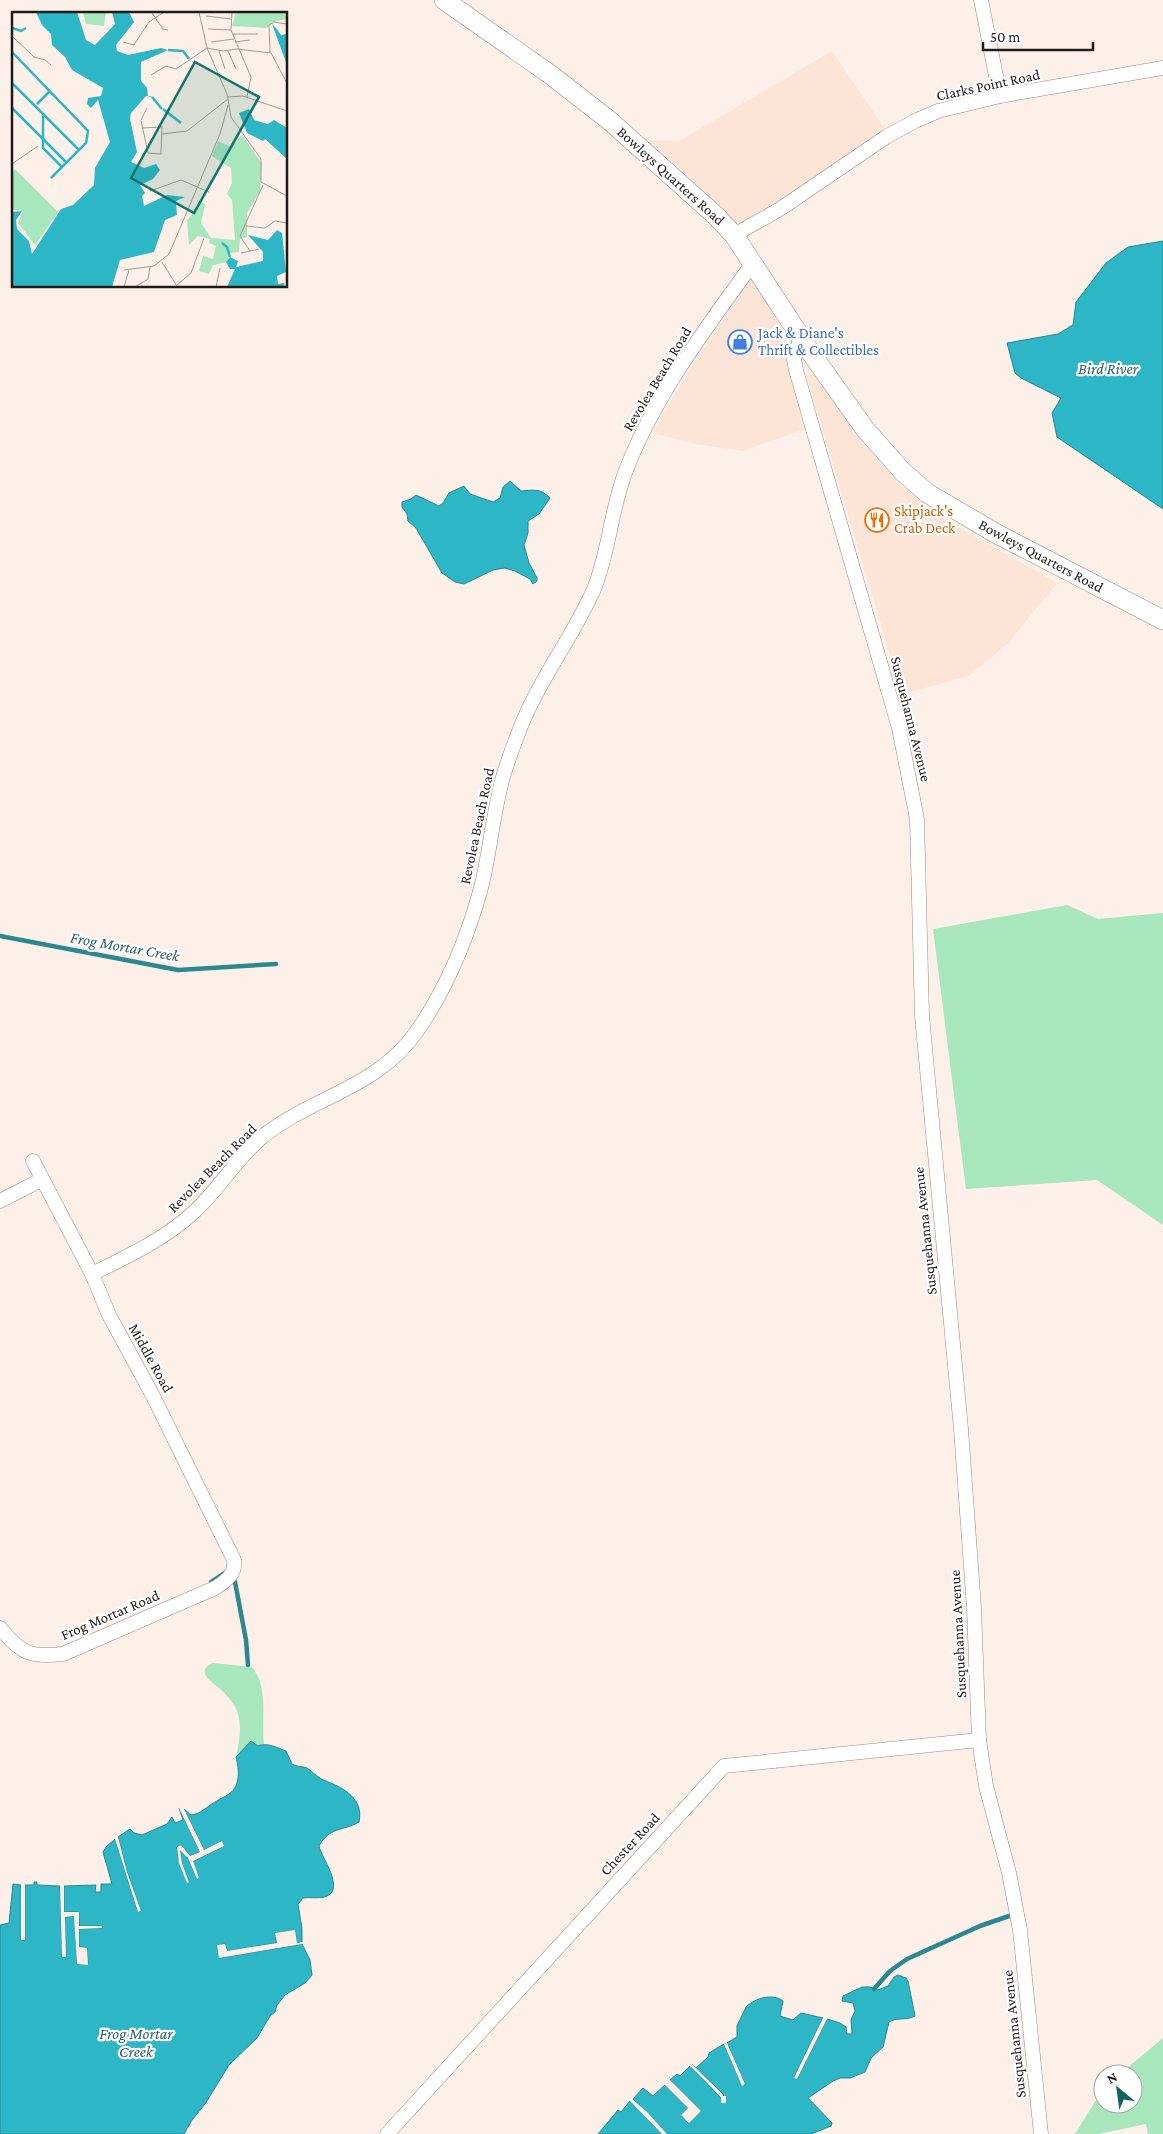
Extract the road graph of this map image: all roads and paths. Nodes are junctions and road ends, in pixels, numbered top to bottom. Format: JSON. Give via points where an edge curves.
{"nodes":[{"id":1,"x":444,"y":0,"type":"edge"},
{"id":2,"x":981,"y":0,"type":"edge"},
{"id":3,"x":1163,"y":68,"type":"edge"},
{"id":4,"x":1000,"y":96,"type":"junction"},
{"id":5,"x":734,"y":235,"type":"junction"},
{"id":6,"x":753,"y":263,"type":"junction"},
{"id":7,"x":801,"y":336,"type":"junction"},
{"id":8,"x":1163,"y":620,"type":"edge"},
{"id":9,"x":33,"y":1161,"type":"dead end"},
{"id":10,"x":41,"y":1180,"type":"junction"},
{"id":11,"x":0,"y":1201,"type":"edge"},
{"id":12,"x":92,"y":1274,"type":"junction"},
{"id":13,"x":233,"y":1572,"type":"joint"},
{"id":14,"x":0,"y":1628,"type":"edge"},
{"id":15,"x":979,"y":1740,"type":"junction"},
{"id":16,"x":387,"y":2134,"type":"edge"},
{"id":17,"x":1040,"y":2134,"type":"edge"}],
"edges":[{"from":1,"to":5,"type":"street","name":"Bowleys Quarters Road","via":[[610,121],[697,197]]},
{"from":2,"to":4,"type":"street"},
{"from":3,"to":4,"type":"street","name":"Clarks Point Road"},
{"from":4,"to":5,"type":"street","name":"Clarks Point Road","via":[[938,111],[915,121],[780,209]]},
{"from":5,"to":6,"type":"street","name":"Bowleys Quarters Road"},
{"from":6,"to":7,"type":"street","name":"Bowleys Quarters Road"},
{"from":6,"to":12,"type":"street","name":"Revolea Beach Road","via":[[645,425],[623,476],[595,585],[532,701],[508,763],[481,887],[457,961],[418,1030],[406,1047],[374,1075],[289,1119],[263,1137],[178,1226]]},
{"from":7,"to":8,"type":"street","name":"Bowleys Quarters Road","via":[[865,429],[903,472],[927,493],[997,534]]},
{"from":7,"to":15,"type":"street","name":"Susquehanna Avenue","via":[[794,359],[796,370],[899,728],[916,819],[922,1016],[961,1429],[974,1608]]},
{"from":9,"to":10,"type":"street","name":"Middle Road"},
{"from":10,"to":11,"type":"street"},
{"from":10,"to":12,"type":"street","name":"Middle Road"},
{"from":12,"to":13,"type":"street","name":"Middle Road","via":[[112,1322],[153,1396],[234,1560]]},
{"from":13,"to":14,"type":"street","name":"Frog Mortar Road","via":[[215,1588],[63,1654],[29,1654]]},
{"from":15,"to":16,"type":"street","name":"Chester Road","via":[[724,1766]]},
{"from":15,"to":17,"type":"street","name":"Susquehanna Avenue","via":[[986,1786],[1020,1930]]}]}
